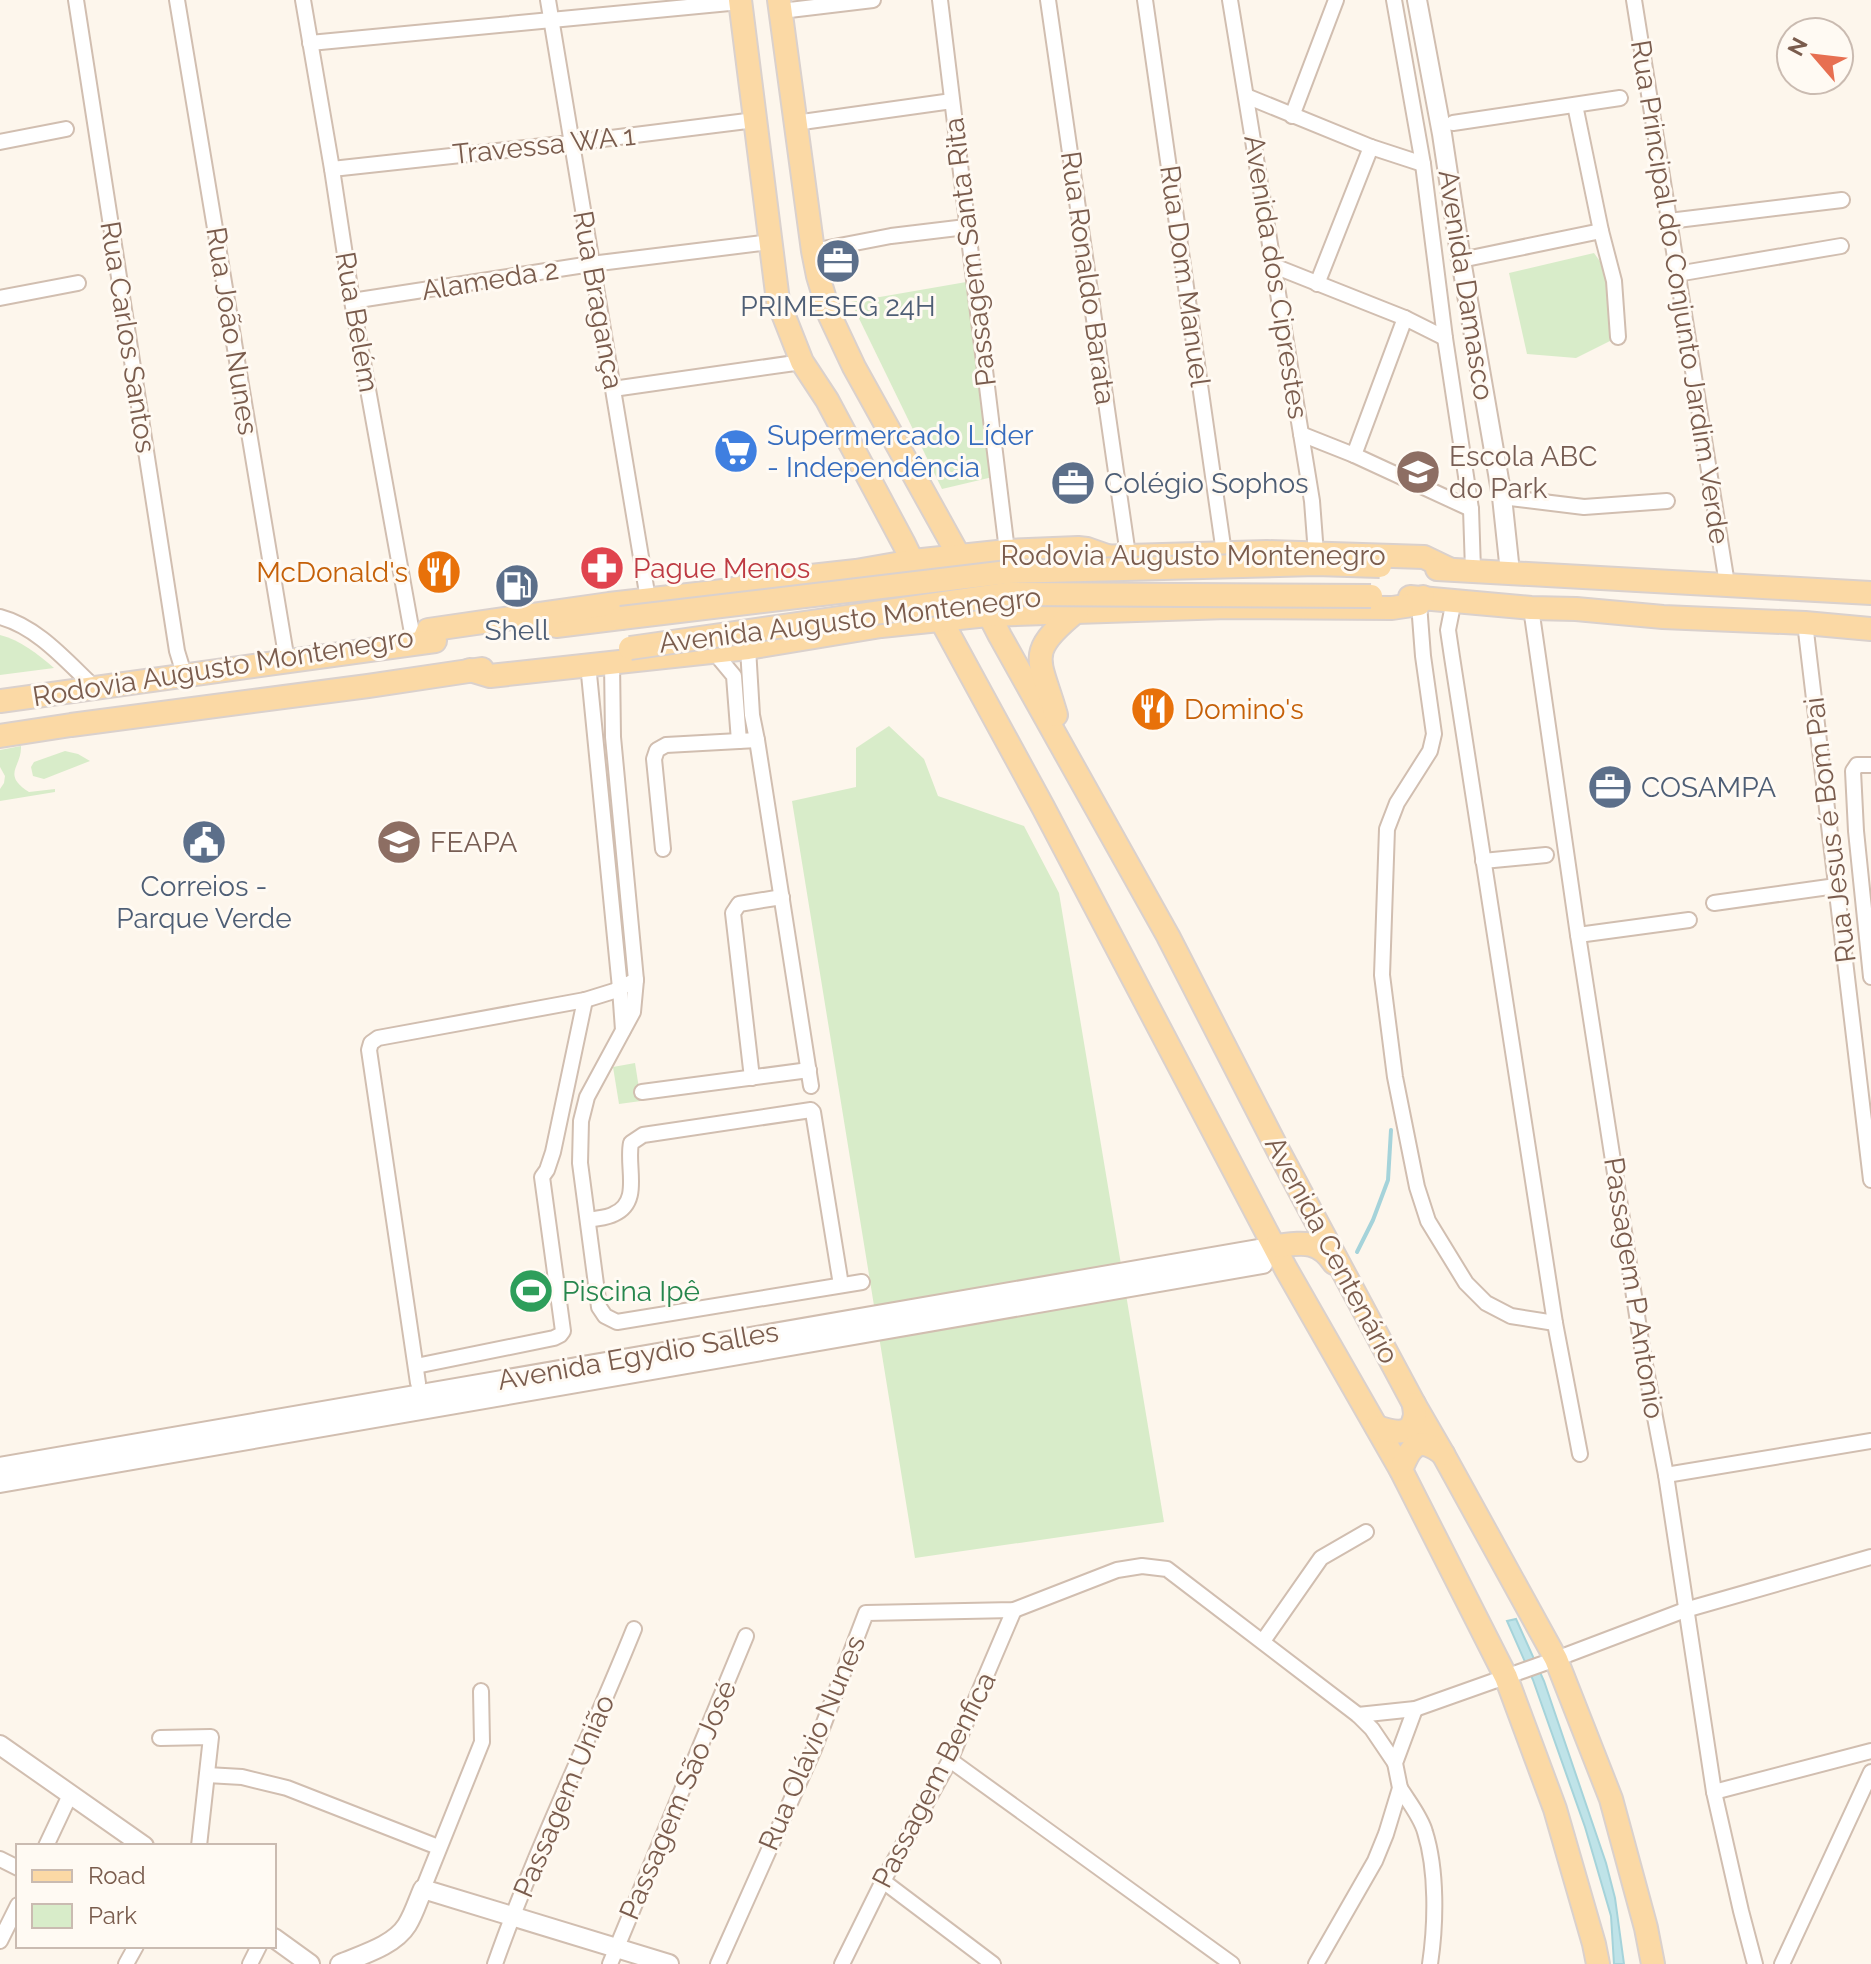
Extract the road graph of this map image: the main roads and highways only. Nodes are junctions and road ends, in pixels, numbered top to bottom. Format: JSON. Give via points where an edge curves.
{"nodes":[{"id":1,"x":740,"y":1,"type":"edge"},
{"id":2,"x":780,"y":5,"type":"edge"},
{"id":3,"x":959,"y":556,"type":"junction"},
{"id":4,"x":1117,"y":556,"type":"junction"},
{"id":5,"x":913,"y":561,"type":"junction"},
{"id":6,"x":1449,"y":569,"type":"junction"},
{"id":7,"x":856,"y":571,"type":"junction"},
{"id":8,"x":1871,"y":593,"type":"edge"},
{"id":9,"x":1421,"y":600,"type":"junction"},
{"id":10,"x":1069,"y":611,"type":"junction"},
{"id":11,"x":988,"y":615,"type":"junction"},
{"id":12,"x":941,"y":620,"type":"junction"},
{"id":13,"x":907,"y":623,"type":"junction"},
{"id":14,"x":881,"y":626,"type":"junction"},
{"id":15,"x":1871,"y":629,"type":"edge"},
{"id":16,"x":419,"y":643,"type":"junction"},
{"id":17,"x":962,"y":658,"type":"junction"},
{"id":18,"x":470,"y":670,"type":"junction"},
{"id":19,"x":0,"y":701,"type":"edge"},
{"id":20,"x":0,"y":736,"type":"edge"},
{"id":21,"x":1062,"y":744,"type":"junction"},
{"id":22,"x":1269,"y":1255,"type":"junction"},
{"id":23,"x":1357,"y":1297,"type":"junction"},
{"id":24,"x":1414,"y":1404,"type":"junction"},
{"id":25,"x":1377,"y":1427,"type":"junction"},
{"id":26,"x":1443,"y":1454,"type":"junction"},
{"id":27,"x":1401,"y":1470,"type":"junction"},
{"id":28,"x":1593,"y":1957,"type":"edge"},
{"id":29,"x":1653,"y":1964,"type":"edge"}],
"edges":[{"from":1,"to":5,"type":"main road","name":"Avenida Centenário","via":[[778,301],[802,362]]},
{"from":2,"to":3,"type":"main road","name":"Avenida Centenário","via":[[813,251],[830,316]]},
{"from":3,"to":4,"type":"main road","name":"Rodovia Augusto Montenegro","via":[[1078,548]]},
{"from":3,"to":5,"type":"main road","name":"Rodovia Augusto Montenegro"},
{"from":3,"to":11,"type":"main road","name":"Avenida Centenário"},
{"from":4,"to":6,"type":"main road","name":"Rodovia Augusto Montenegro","via":[[1424,557]]},
{"from":4,"to":10,"type":"main road","via":[[1003,559],[989,573],[998,600]]},
{"from":5,"to":7,"type":"main road","name":"Rodovia Augusto Montenegro"},
{"from":5,"to":12,"type":"main road","name":"Avenida Centenário"},
{"from":6,"to":8,"type":"main road","name":"Rodovia Augusto Montenegro"},
{"from":6,"to":16,"type":"main road","name":"Avenida Augusto Montenegro","bridge":true,"via":[[1316,564],[1008,572]]},
{"from":7,"to":14,"type":"main road","via":[[890,575],[904,588],[903,616]]},
{"from":7,"to":16,"type":"main road","name":"Rodovia Augusto Montenegro","via":[[428,630]]},
{"from":9,"to":10,"type":"main road","name":"Rodovia Augusto Montenegro","via":[[1392,608]]},
{"from":9,"to":15,"type":"main road","name":"Rodovia Augusto Montenegro"},
{"from":9,"to":18,"type":"main road","name":"Avenida Augusto Montenegro","bridge":true,"via":[[1007,594]]},
{"from":10,"to":11,"type":"main road","name":"Rodovia Augusto Montenegro"},
{"from":10,"to":21,"type":"main road","via":[[1046,639],[1039,662]]},
{"from":11,"to":12,"type":"main road","name":"Rodovia Augusto Montenegro"},
{"from":11,"to":21,"type":"main road","name":"Avenida Centenário"},
{"from":12,"to":13,"type":"main road","name":"Rodovia Augusto Montenegro"},
{"from":12,"to":17,"type":"main road","name":"Avenida Centenário"},
{"from":13,"to":14,"type":"main road","name":"Rodovia Augusto Montenegro"},
{"from":13,"to":17,"type":"main road"},
{"from":14,"to":18,"type":"main road","name":"Rodovia Augusto Montenegro","via":[[748,648],[490,676]]},
{"from":16,"to":19,"type":"main road","name":"Rodovia Augusto Montenegro"},
{"from":17,"to":22,"type":"main road","name":"Avenida Centenário"},
{"from":18,"to":20,"type":"main road","name":"Rodovia Augusto Montenegro"},
{"from":21,"to":23,"type":"main road","name":"Avenida Centenário"},
{"from":22,"to":23,"type":"main road","via":[[1317,1246],[1327,1252]]},
{"from":22,"to":25,"type":"main road","name":"Avenida Centenário","via":[[1286,1269]]},
{"from":23,"to":24,"type":"main road","name":"Avenida Centenário"},
{"from":24,"to":25,"type":"main road","via":[[1410,1427],[1392,1432]]},
{"from":24,"to":26,"type":"main road","name":"Avenida Centenário"},
{"from":25,"to":27,"type":"main road","name":"Avenida Centenário"},
{"from":26,"to":27,"type":"main road","via":[[1431,1444],[1420,1444],[1412,1448]]},
{"from":26,"to":29,"type":"main road","name":"Avenida Centenário","via":[[1552,1660],[1611,1799]]},
{"from":27,"to":28,"type":"main road","name":"Avenida Centenário","via":[[1511,1675],[1555,1809]]}]}
